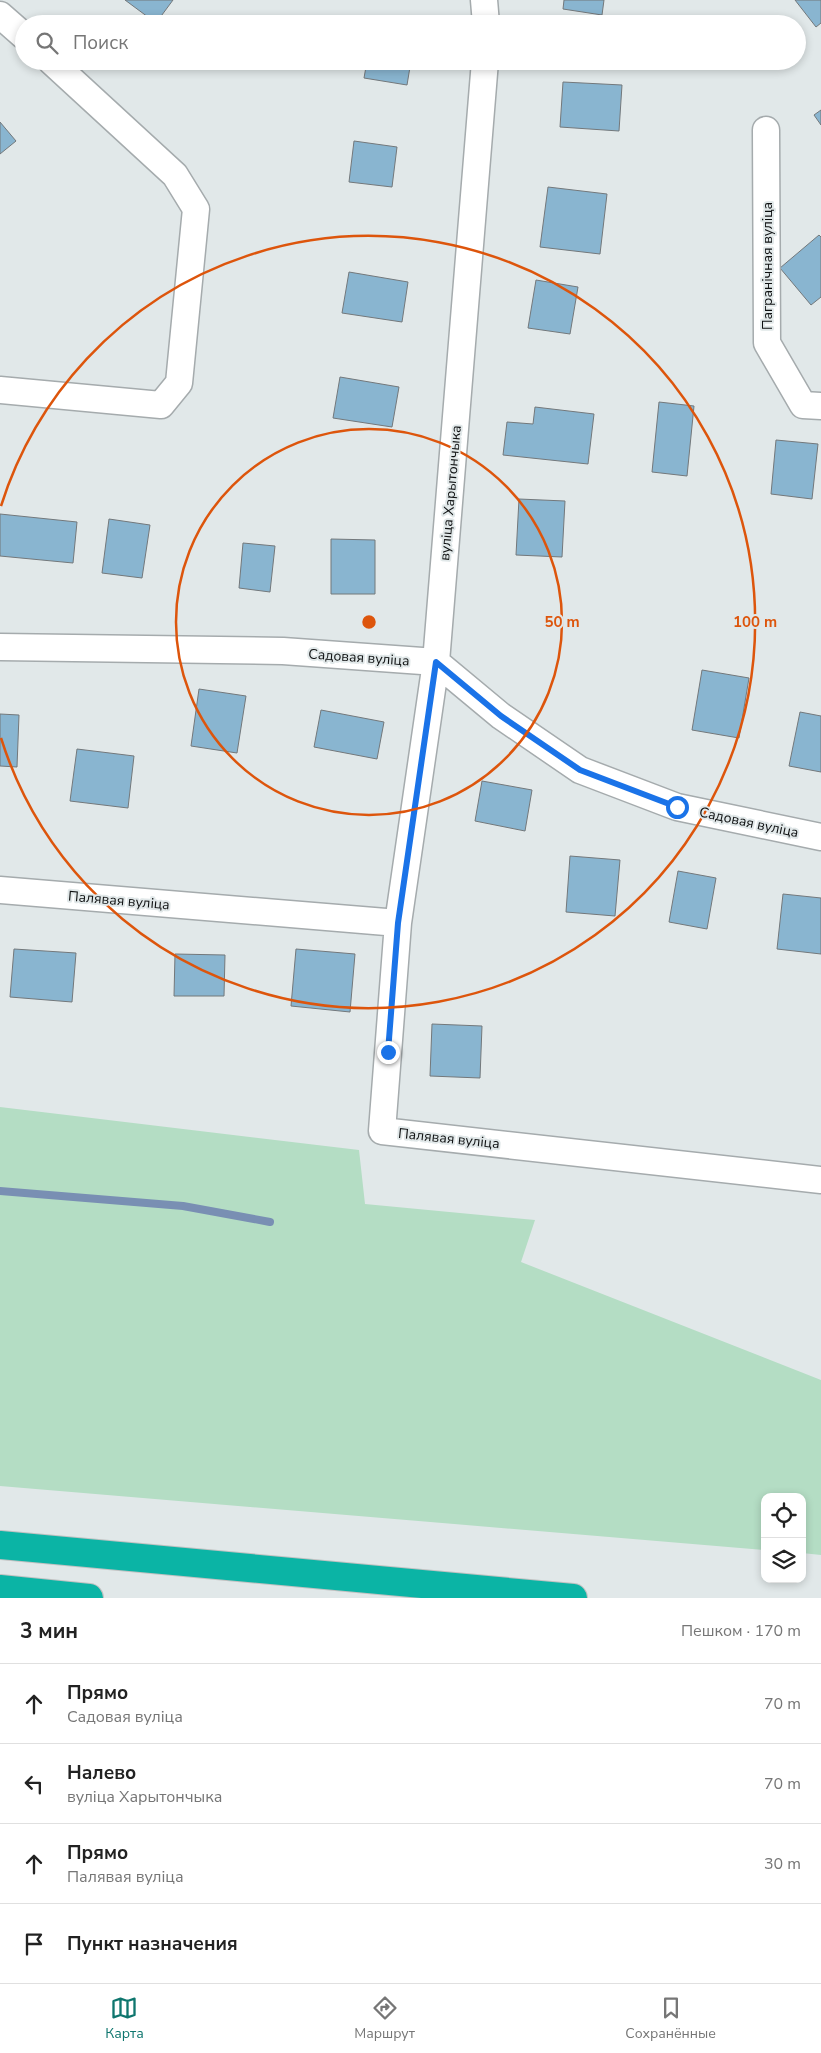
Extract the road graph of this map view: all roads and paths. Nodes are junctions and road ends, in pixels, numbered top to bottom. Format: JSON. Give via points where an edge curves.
{"nodes":[{"id":1,"x":484,"y":0,"type":"edge"},
{"id":2,"x":0,"y":15,"type":"edge"},
{"id":3,"x":485,"y":15,"type":"edge"},
{"id":4,"x":15,"y":28,"type":"edge"},
{"id":5,"x":61,"y":70,"type":"edge"},
{"id":6,"x":484,"y":70,"type":"edge"},
{"id":7,"x":766,"y":130,"type":"dead end"},
{"id":8,"x":0,"y":390,"type":"edge"},
{"id":9,"x":821,"y":406,"type":"edge"},
{"id":10,"x":0,"y":647,"type":"edge"},
{"id":11,"x":436,"y":662,"type":"junction"},
{"id":12,"x":821,"y":837,"type":"edge"},
{"id":13,"x":0,"y":890,"type":"edge"},
{"id":14,"x":398,"y":923,"type":"junction"},
{"id":15,"x":821,"y":1180,"type":"edge"},
{"id":16,"x":0,"y":1545,"type":"edge"},
{"id":17,"x":0,"y":1589,"type":"edge"},
{"id":18,"x":89,"y":1598,"type":"edge"},
{"id":19,"x":573,"y":1598,"type":"edge"}],
"edges":[{"from":1,"to":3,"type":"street"},
{"from":2,"to":4,"type":"street"},
{"from":5,"to":8,"type":"street","via":[[175,175],[196,209],[179,383],[161,405]]},
{"from":6,"to":11,"type":"street","name":"вуліца Харытончыка"},
{"from":7,"to":9,"type":"street","name":"Пагранічная вуліца","via":[[767,344],[803,405]]},
{"from":10,"to":11,"type":"street","name":"Садовая вуліца","via":[[282,651]]},
{"from":11,"to":12,"type":"street","name":"Садовая вуліца","via":[[501,716],[580,770],[677,807]]},
{"from":11,"to":14,"type":"street","name":"вуліца Харытончыка"},
{"from":13,"to":14,"type":"street","name":"Палявая вуліца"},
{"from":14,"to":15,"type":"street","name":"Палявая вуліца","via":[[382,1131]]},
{"from":16,"to":19,"type":"highway"},
{"from":17,"to":18,"type":"highway"}]}
